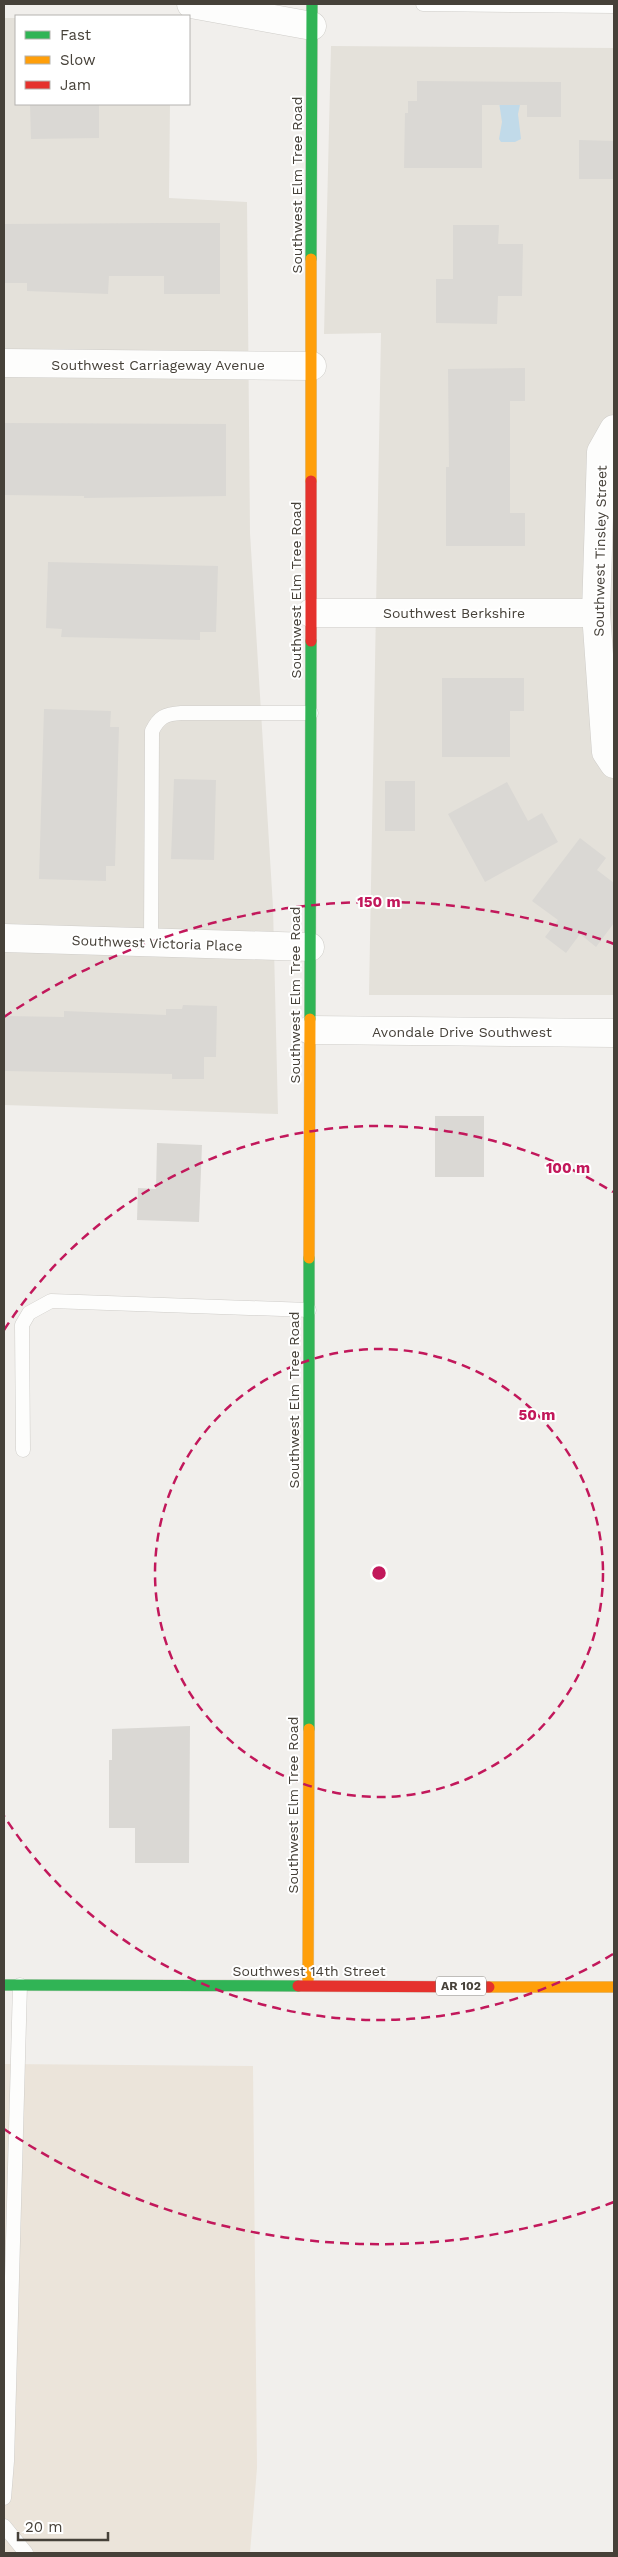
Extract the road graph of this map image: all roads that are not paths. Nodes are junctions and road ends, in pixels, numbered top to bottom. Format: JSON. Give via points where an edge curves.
{"nodes":[{"id":1,"x":191,"y":4,"type":"edge"},
{"id":2,"x":423,"y":4,"type":"edge"},
{"id":3,"x":614,"y":6,"type":"edge"},
{"id":4,"x":312,"y":15,"type":"edge"},
{"id":5,"x":4,"y":363,"type":"edge"},
{"id":6,"x":312,"y":366,"type":"junction"},
{"id":7,"x":614,"y":429,"type":"edge"},
{"id":8,"x":311,"y":613,"type":"junction"},
{"id":9,"x":596,"y":613,"type":"junction"},
{"id":10,"x":311,"y":713,"type":"junction"},
{"id":11,"x":614,"y":764,"type":"edge"},
{"id":12,"x":4,"y":938,"type":"edge"},
{"id":13,"x":151,"y":942,"type":"junction"},
{"id":14,"x":310,"y":947,"type":"junction"},
{"id":15,"x":310,"y":1030,"type":"junction"},
{"id":16,"x":614,"y":1033,"type":"edge"},
{"id":17,"x":309,"y":1310,"type":"junction"},
{"id":18,"x":23,"y":1450,"type":"dead end"},
{"id":19,"x":4,"y":1985,"type":"edge"},
{"id":20,"x":20,"y":1985,"type":"junction"},
{"id":21,"x":308,"y":1985,"type":"junction"},
{"id":22,"x":614,"y":1987,"type":"edge"},
{"id":23,"x":4,"y":2498,"type":"edge"},
{"id":24,"x":4,"y":2526,"type":"edge"},
{"id":25,"x":26,"y":2553,"type":"edge"}],
"edges":[{"from":1,"to":4,"type":"street"},
{"from":2,"to":3,"type":"lane"},
{"from":4,"to":6,"type":"street","name":"Southwest Elm Tree Road"},
{"from":5,"to":6,"type":"street","name":"Southwest Carriageway Avenue"},
{"from":6,"to":8,"type":"street","name":"Southwest Elm Tree Road"},
{"from":7,"to":9,"type":"street","name":"Southwest Tinsley Street","via":[[601,452]]},
{"from":8,"to":9,"type":"street","name":"Southwest Berkshire"},
{"from":8,"to":10,"type":"street","name":"Southwest Elm Tree Road"},
{"from":9,"to":11,"type":"street","name":"Southwest Tinsley Street","via":[[606,752]]},
{"from":10,"to":13,"type":"lane","via":[[181,713],[167,714],[158,719],[152,731]]},
{"from":10,"to":14,"type":"street","name":"Southwest Elm Tree Road"},
{"from":12,"to":13,"type":"street","name":"Southwest Victoria Place"},
{"from":13,"to":14,"type":"street","name":"Southwest Victoria Place"},
{"from":14,"to":15,"type":"street","name":"Southwest Elm Tree Road"},
{"from":15,"to":16,"type":"street","name":"Avondale Drive Southwest"},
{"from":15,"to":17,"type":"street","name":"Southwest Elm Tree Road"},
{"from":17,"to":18,"type":"lane","via":[[50,1301],[29,1314],[22,1325]]},
{"from":17,"to":21,"type":"street","name":"Southwest Elm Tree Road"},
{"from":19,"to":20,"type":"street","name":"Southwest 14th Street","number":"AR 102"},
{"from":20,"to":21,"type":"street","name":"Southwest 14th Street","number":"AR 102"},
{"from":20,"to":23,"type":"lane"},
{"from":21,"to":22,"type":"street","name":"Southwest 14th Street","number":"AR 102"},
{"from":24,"to":25,"type":"lane"}]}
